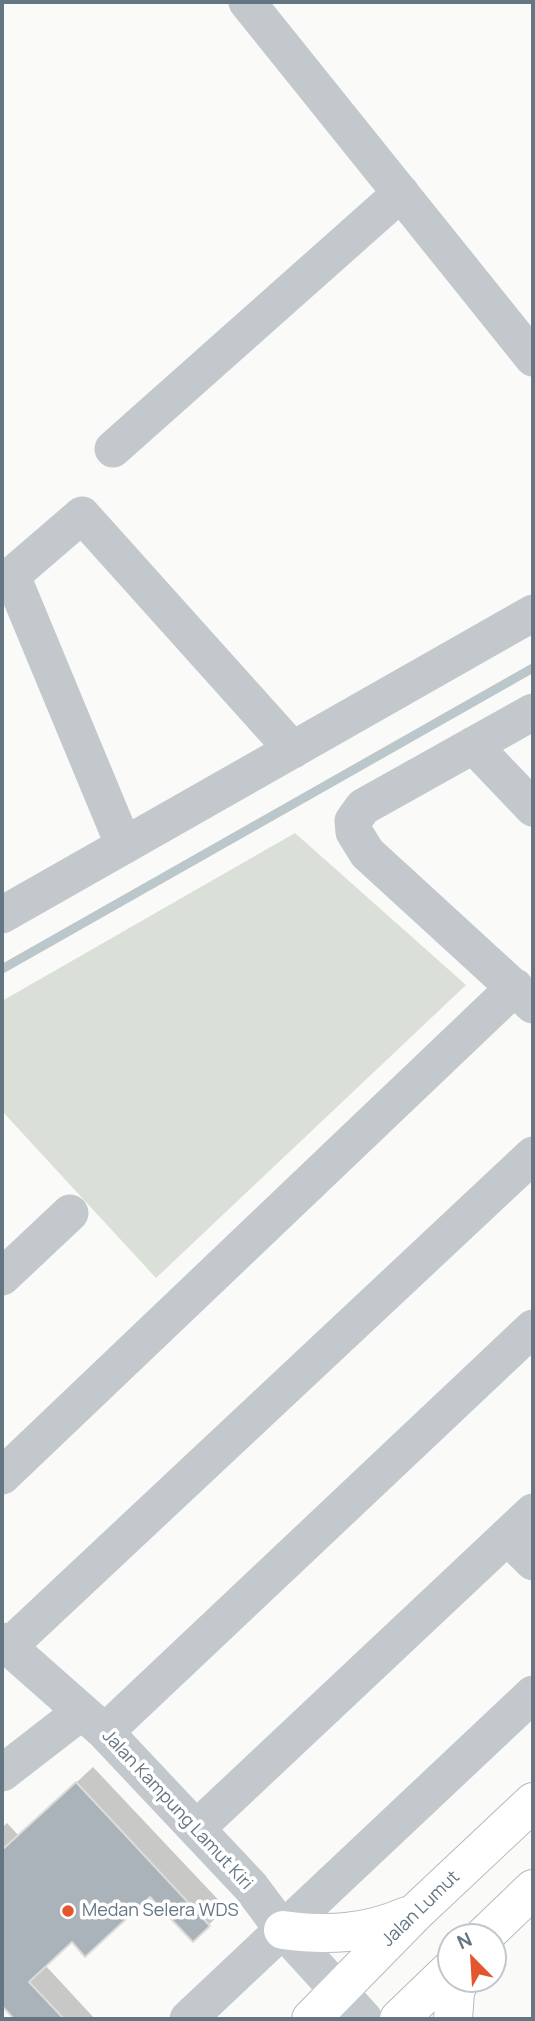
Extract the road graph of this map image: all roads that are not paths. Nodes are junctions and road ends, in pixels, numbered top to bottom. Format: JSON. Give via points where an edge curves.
{"nodes":[{"id":1,"x":247,"y":2,"type":"edge"},
{"id":2,"x":401,"y":193,"type":"junction"},
{"id":3,"x":533,"y":358,"type":"edge"},
{"id":4,"x":113,"y":450,"type":"dead end"},
{"id":5,"x":7,"y":580,"type":"edge"},
{"id":6,"x":533,"y":613,"type":"edge"},
{"id":7,"x":533,"y":712,"type":"edge"},
{"id":8,"x":473,"y":745,"type":"junction"},
{"id":9,"x":293,"y":750,"type":"junction"},
{"id":10,"x":533,"y":808,"type":"edge"},
{"id":11,"x":124,"y":846,"type":"junction"},
{"id":12,"x":2,"y":915,"type":"edge"},
{"id":13,"x":524,"y":997,"type":"edge"},
{"id":14,"x":533,"y":1155,"type":"edge"},
{"id":15,"x":69,"y":1213,"type":"dead end"},
{"id":16,"x":2,"y":1277,"type":"edge"},
{"id":17,"x":533,"y":1328,"type":"edge"},
{"id":18,"x":2,"y":1476,"type":"edge"},
{"id":19,"x":520,"y":1524,"type":"edge"},
{"id":20,"x":533,"y":1562,"type":"edge"},
{"id":21,"x":5,"y":1644,"type":"edge"},
{"id":22,"x":533,"y":1694,"type":"edge"},
{"id":23,"x":93,"y":1722,"type":"junction"},
{"id":24,"x":8,"y":1756,"type":"edge"},
{"id":25,"x":533,"y":1802,"type":"edge"},
{"id":26,"x":197,"y":1828,"type":"junction"},
{"id":27,"x":533,"y":1889,"type":"edge"},
{"id":28,"x":416,"y":1912,"type":"junction"},
{"id":29,"x":498,"y":1923,"type":"edge"},
{"id":30,"x":283,"y":1930,"type":"junction"},
{"id":31,"x":437,"y":1982,"type":"edge"},
{"id":32,"x":340,"y":1991,"type":"junction"},
{"id":33,"x":455,"y":1993,"type":"edge"},
{"id":34,"x":188,"y":2019,"type":"edge"},
{"id":35,"x":311,"y":2019,"type":"edge"},
{"id":36,"x":364,"y":2019,"type":"edge"},
{"id":37,"x":399,"y":2019,"type":"edge"},
{"id":38,"x":453,"y":2019,"type":"edge"}],
"edges":[{"from":1,"to":2,"type":"street"},
{"from":2,"to":3,"type":"street"},
{"from":2,"to":4,"type":"street"},
{"from":5,"to":9,"type":"street","via":[[82,515]]},
{"from":5,"to":11,"type":"street"},
{"from":6,"to":9,"type":"street"},
{"from":7,"to":8,"type":"street"},
{"from":8,"to":10,"type":"street"},
{"from":8,"to":13,"type":"street","via":[[363,807],[353,821],[354,832],[367,853]]},
{"from":9,"to":11,"type":"street"},
{"from":11,"to":12,"type":"street"},
{"from":13,"to":18,"type":"street"},
{"from":14,"to":21,"type":"street"},
{"from":15,"to":16,"type":"street"},
{"from":17,"to":23,"type":"street"},
{"from":19,"to":20,"type":"street"},
{"from":19,"to":26,"type":"street"},
{"from":21,"to":23,"type":"street","name":"Jalan Kampung Lamut Kiri"},
{"from":22,"to":30,"type":"street"},
{"from":23,"to":24,"type":"street"},
{"from":23,"to":26,"type":"street","name":"Jalan Kampung Lamut Kiri"},
{"from":25,"to":28,"type":"main road","name":"Jalan Lumut"},
{"from":26,"to":30,"type":"street","name":"Jalan Kampung Lamut Kiri"},
{"from":27,"to":29,"type":"main road"},
{"from":28,"to":30,"type":"main road","via":[[356,1932]]},
{"from":28,"to":32,"type":"main road","name":"Jalan Lumut"},
{"from":30,"to":32,"type":"street","name":"Jalan Kampung Lamut Kiri"},
{"from":30,"to":34,"type":"street"},
{"from":31,"to":37,"type":"main road"},
{"from":32,"to":35,"type":"main road","name":"Jalan Lumut"},
{"from":32,"to":36,"type":"street","name":"Jalan Kampung Lamut Kiri"},
{"from":33,"to":38,"type":"main road"}]}
